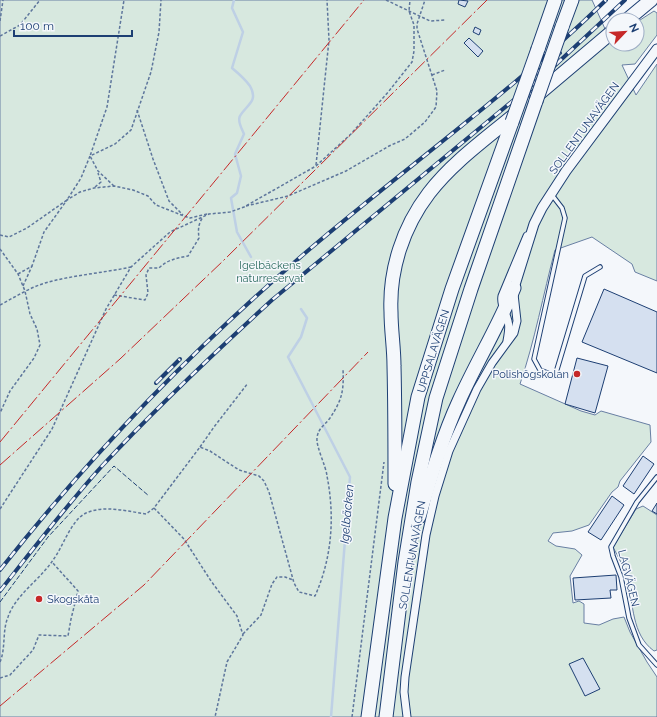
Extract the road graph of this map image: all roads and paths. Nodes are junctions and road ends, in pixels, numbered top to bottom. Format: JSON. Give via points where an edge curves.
{"nodes":[{"id":1,"x":3,"y":0,"type":"edge"},
{"id":2,"x":40,"y":0,"type":"edge"},
{"id":3,"x":124,"y":0,"type":"edge"},
{"id":4,"x":161,"y":0,"type":"edge"},
{"id":5,"x":328,"y":0,"type":"edge"},
{"id":6,"x":386,"y":0,"type":"edge"},
{"id":7,"x":410,"y":0,"type":"edge"},
{"id":8,"x":425,"y":0,"type":"edge"},
{"id":9,"x":555,"y":0,"type":"edge"},
{"id":10,"x":572,"y":0,"type":"edge"},
{"id":11,"x":651,"y":0,"type":"edge"},
{"id":12,"x":408,"y":11,"type":"junction"},
{"id":13,"x":636,"y":12,"type":"edge"},
{"id":14,"x":419,"y":17,"type":"junction"},
{"id":15,"x":446,"y":20,"type":"dead end"},
{"id":16,"x":0,"y":22,"type":"edge"},
{"id":17,"x":0,"y":36,"type":"edge"},
{"id":18,"x":605,"y":37,"type":"edge"},
{"id":19,"x":657,"y":49,"type":"edge"},
{"id":20,"x":445,"y":70,"type":"dead end"},
{"id":21,"x":432,"y":75,"type":"junction"},
{"id":22,"x":137,"y":110,"type":"junction"},
{"id":23,"x":90,"y":156,"type":"junction"},
{"id":24,"x":316,"y":166,"type":"junction"},
{"id":25,"x":98,"y":171,"type":"junction"},
{"id":26,"x":114,"y":186,"type":"junction"},
{"id":27,"x":94,"y":188,"type":"junction"},
{"id":28,"x":551,"y":194,"type":"junction"},
{"id":29,"x":67,"y":200,"type":"junction"},
{"id":30,"x":244,"y":207,"type":"junction"},
{"id":31,"x":209,"y":214,"type":"junction"},
{"id":32,"x":184,"y":216,"type":"junction"},
{"id":33,"x":203,"y":217,"type":"junction"},
{"id":34,"x":534,"y":224,"type":"junction"},
{"id":35,"x":0,"y":234,"type":"edge"},
{"id":36,"x":0,"y":249,"type":"edge"},
{"id":37,"x":32,"y":266,"type":"junction"},
{"id":38,"x":131,"y":267,"type":"junction"},
{"id":39,"x":600,"y":267,"type":"dead end"},
{"id":40,"x":18,"y":274,"type":"junction"},
{"id":41,"x":23,"y":287,"type":"junction"},
{"id":42,"x":514,"y":288,"type":"junction"},
{"id":43,"x":24,"y":291,"type":"junction"},
{"id":44,"x":114,"y":294,"type":"junction"},
{"id":45,"x":0,"y":305,"type":"edge"},
{"id":46,"x":504,"y":311,"type":"junction"},
{"id":47,"x":507,"y":342,"type":"junction"},
{"id":48,"x":343,"y":370,"type":"dead end"},
{"id":49,"x":248,"y":384,"type":"dead end"},
{"id":50,"x":0,"y":413,"type":"edge"},
{"id":51,"x":200,"y":447,"type":"junction"},
{"id":52,"x":657,"y":476,"type":"edge"},
{"id":53,"x":154,"y":508,"type":"junction"},
{"id":54,"x":0,"y":509,"type":"edge"},
{"id":55,"x":395,"y":518,"type":"junction"},
{"id":56,"x":52,"y":562,"type":"junction"},
{"id":57,"x":405,"y":562,"type":"junction"},
{"id":58,"x":293,"y":580,"type":"junction"},
{"id":59,"x":243,"y":634,"type":"junction"},
{"id":60,"x":0,"y":662,"type":"edge"},
{"id":61,"x":657,"y":665,"type":"edge"},
{"id":62,"x":0,"y":678,"type":"edge"},
{"id":63,"x":215,"y":717,"type":"edge"},
{"id":64,"x":368,"y":717,"type":"edge"},
{"id":65,"x":386,"y":717,"type":"edge"},
{"id":66,"x":407,"y":717,"type":"edge"}],
"edges":[{"from":1,"to":16,"type":"path"},
{"from":2,"to":17,"type":"path","via":[[20,25]]},
{"from":3,"to":23,"type":"path","via":[[107,107]]},
{"from":4,"to":22,"type":"path","via":[[159,32],[151,72]]},
{"from":5,"to":24,"type":"path","via":[[329,40]]},
{"from":6,"to":12,"type":"path"},
{"from":7,"to":12,"type":"path"},
{"from":8,"to":14,"type":"path"},
{"from":9,"to":55,"type":"highway","name":"UPPSALAVÄGEN","bridge":true,"via":[[452,289],[418,397]]},
{"from":10,"to":57,"type":"highway","name":"UPPSALAVÄGEN","bridge":true,"via":[[471,289],[436,398],[418,482]]},
{"from":11,"to":13,"type":"highway"},
{"from":12,"to":14,"type":"path"},
{"from":12,"to":24,"type":"path","via":[[414,25],[412,62],[351,134]]},
{"from":14,"to":15,"type":"path","via":[[430,21]]},
{"from":14,"to":21,"type":"path","via":[[417,29]]},
{"from":18,"to":55,"type":"highway","via":[[444,176],[417,211],[401,243],[391,296],[395,382]]},
{"from":19,"to":28,"type":"street","name":"SOLLENTUNAVÄGEN"},
{"from":20,"to":21,"type":"path"},
{"from":21,"to":30,"type":"path","via":[[437,91],[436,107],[425,122],[405,139],[346,171],[288,196]]},
{"from":22,"to":23,"type":"path","via":[[131,130],[114,144]]},
{"from":22,"to":32,"type":"path","via":[[169,200]]},
{"from":23,"to":25,"type":"path"},
{"from":23,"to":29,"type":"path","via":[[81,178]]},
{"from":24,"to":30,"type":"path"},
{"from":25,"to":26,"type":"path"},
{"from":25,"to":27,"type":"path","via":[[101,182]]},
{"from":26,"to":27,"type":"path"},
{"from":26,"to":32,"type":"path","via":[[148,196],[156,205]]},
{"from":27,"to":29,"type":"path","via":[[80,192]]},
{"from":28,"to":34,"type":"street","name":"SOLLENTUNAVÄGEN"},
{"from":28,"to":39,"type":"lane","via":[[562,208],[565,218],[534,359],[540,370],[555,376],[585,276]]},
{"from":29,"to":35,"type":"path","via":[[27,228],[9,237]]},
{"from":29,"to":37,"type":"path","via":[[44,232]]},
{"from":30,"to":31,"type":"path","via":[[230,212]]},
{"from":31,"to":32,"type":"path","via":[[190,218]]},
{"from":31,"to":33,"type":"path"},
{"from":33,"to":38,"type":"path","via":[[170,232]]},
{"from":33,"to":44,"type":"path","via":[[199,222],[199,238],[188,256],[171,259],[159,268],[149,268],[146,275],[148,294],[145,300]]},
{"from":34,"to":42,"type":"street","name":"SOLLENTUNAVÄGEN"},
{"from":34,"to":46,"type":"street","name":"SOLLENTUNAVÄGEN","via":[[502,296]]},
{"from":36,"to":40,"type":"path"},
{"from":37,"to":40,"type":"path"},
{"from":37,"to":41,"type":"path"},
{"from":38,"to":43,"type":"path","via":[[76,276]]},
{"from":38,"to":44,"type":"path"},
{"from":40,"to":41,"type":"path"},
{"from":41,"to":43,"type":"path"},
{"from":42,"to":46,"type":"highway"},
{"from":42,"to":47,"type":"street","name":"SOLLENTUNAVÄGEN","via":[[517,321],[514,333]]},
{"from":43,"to":45,"type":"path"},
{"from":43,"to":50,"type":"path","via":[[40,345],[34,358],[10,391]]},
{"from":44,"to":54,"type":"path","via":[[52,429]]},
{"from":46,"to":47,"type":"street","name":"SOLLENTUNAVÄGEN","via":[[509,327]]},
{"from":46,"to":57,"type":"highway","via":[[449,424]]},
{"from":47,"to":66,"type":"street","name":"SOLLENTUNAVÄGEN","via":[[477,389],[449,451],[435,496],[426,535],[405,677]]},
{"from":48,"to":58,"type":"path","via":[[344,390],[336,409],[319,429],[317,439],[327,475],[330,498],[331,540],[322,579],[315,596],[299,592]]},
{"from":49,"to":51,"type":"path"},
{"from":51,"to":53,"type":"path"},
{"from":51,"to":58,"type":"path","via":[[239,470],[264,480]]},
{"from":52,"to":61,"type":"lane","name":"LAGVÄGEN","via":[[637,502],[611,547],[629,618],[639,645]]},
{"from":53,"to":56,"type":"path","via":[[146,514],[118,510],[101,510],[85,514],[75,522]]},
{"from":53,"to":59,"type":"path","via":[[184,539],[237,616]]},
{"from":55,"to":64,"type":"highway","name":"UPPSALAVÄGEN"},
{"from":56,"to":60,"type":"path","via":[[17,602],[7,618]]},
{"from":56,"to":62,"type":"path","via":[[78,591],[68,636],[39,635],[34,650],[10,675]]},
{"from":57,"to":65,"type":"highway","name":"UPPSALAVÄGEN"},
{"from":58,"to":59,"type":"path","via":[[277,577],[261,615]]},
{"from":59,"to":63,"type":"path","via":[[227,662]]}]}
